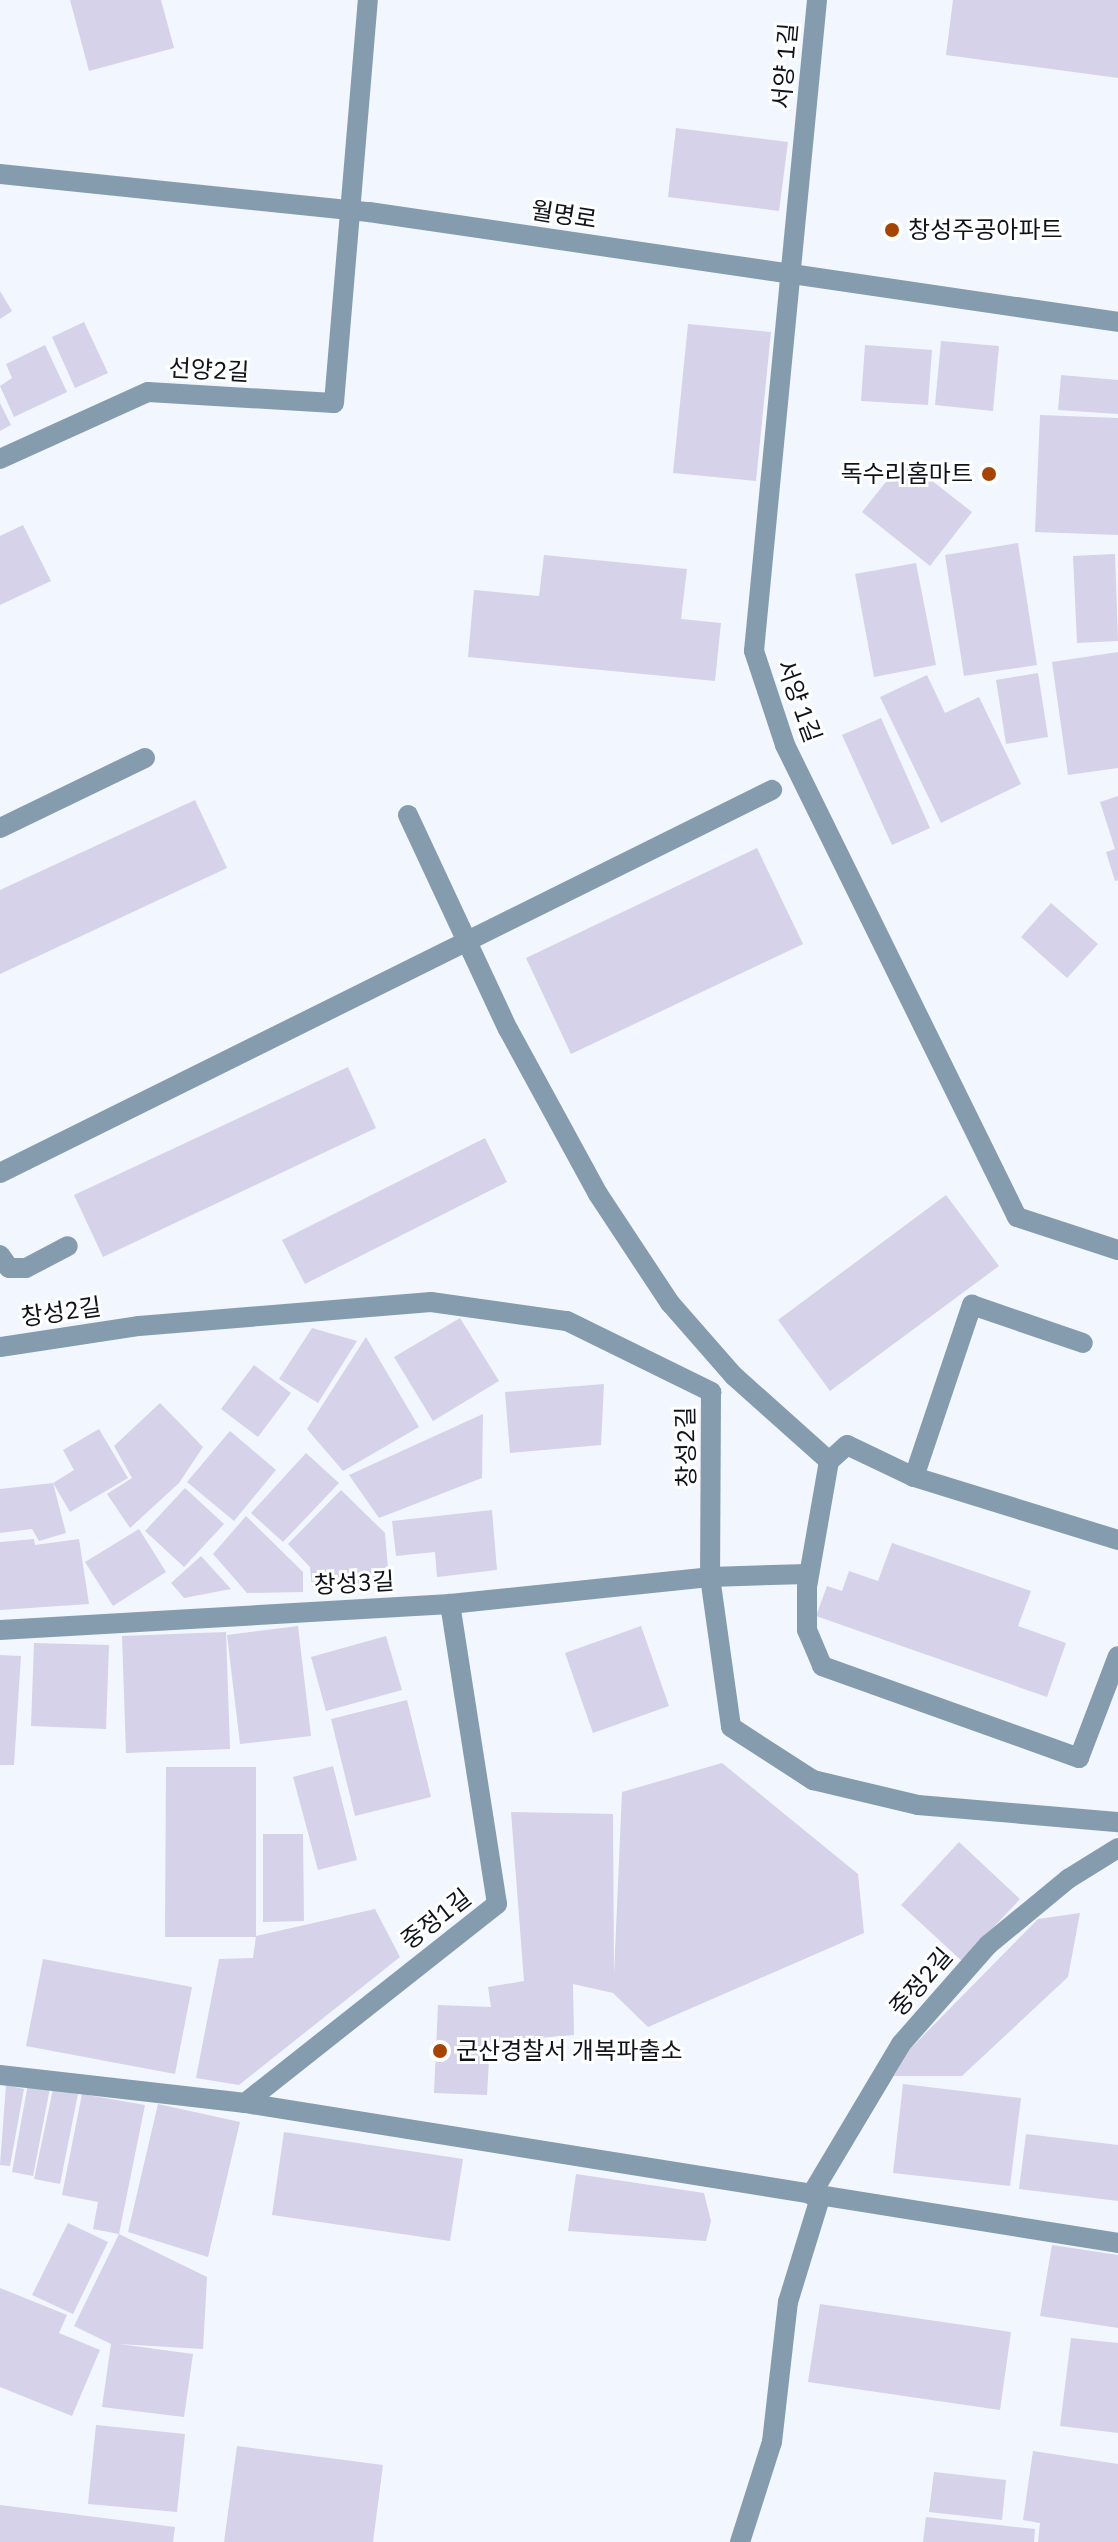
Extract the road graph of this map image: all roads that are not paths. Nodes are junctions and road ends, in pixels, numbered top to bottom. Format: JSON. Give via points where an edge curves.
{"nodes":[{"id":1,"x":368,"y":0,"type":"edge"},
{"id":2,"x":817,"y":0,"type":"edge"},
{"id":3,"x":0,"y":174,"type":"edge"},
{"id":4,"x":793,"y":276,"type":"junction"},
{"id":5,"x":1118,"y":322,"type":"edge"},
{"id":6,"x":0,"y":459,"type":"edge"},
{"id":7,"x":145,"y":758,"type":"dead end"},
{"id":8,"x":772,"y":790,"type":"dead end"},
{"id":9,"x":408,"y":815,"type":"dead end"},
{"id":10,"x":0,"y":828,"type":"edge"},
{"id":11,"x":467,"y":942,"type":"junction"},
{"id":12,"x":0,"y":1173,"type":"edge"},
{"id":13,"x":68,"y":1246,"type":"dead end"},
{"id":14,"x":1118,"y":1250,"type":"edge"},
{"id":15,"x":0,"y":1255,"type":"edge"},
{"id":16,"x":1083,"y":1343,"type":"dead end"},
{"id":17,"x":0,"y":1347,"type":"edge"},
{"id":18,"x":829,"y":1461,"type":"junction"},
{"id":19,"x":914,"y":1477,"type":"junction"},
{"id":20,"x":1118,"y":1540,"type":"edge"},
{"id":21,"x":807,"y":1574,"type":"junction"},
{"id":22,"x":710,"y":1577,"type":"junction"},
{"id":23,"x":450,"y":1604,"type":"junction"},
{"id":24,"x":0,"y":1630,"type":"edge"},
{"id":25,"x":1118,"y":1656,"type":"edge"},
{"id":26,"x":1118,"y":1822,"type":"edge"},
{"id":27,"x":1118,"y":1848,"type":"edge"},
{"id":28,"x":0,"y":2075,"type":"edge"},
{"id":29,"x":245,"y":2103,"type":"junction"},
{"id":30,"x":816,"y":2195,"type":"junction"},
{"id":31,"x":1118,"y":2243,"type":"edge"},
{"id":32,"x":740,"y":2542,"type":"edge"}],
"edges":[{"from":1,"to":6,"type":"street","name":"선양2길","via":[[334,403],[148,392]]},
{"from":2,"to":4,"type":"street","name":"서양 1길"},
{"from":3,"to":4,"type":"street","name":"월명로","via":[[369,212]]},
{"from":4,"to":5,"type":"street","name":"월명로"},
{"from":4,"to":14,"type":"street","name":"서양 1길","via":[[754,651],[785,745],[1017,1217]]},
{"from":7,"to":10,"type":"street"},
{"from":8,"to":11,"type":"street"},
{"from":9,"to":11,"type":"street"},
{"from":11,"to":12,"type":"street"},
{"from":11,"to":18,"type":"street","via":[[598,1194],[670,1303],[734,1376]]},
{"from":13,"to":15,"type":"street","via":[[26,1268],[9,1268]]},
{"from":16,"to":19,"type":"street","via":[[972,1305]]},
{"from":17,"to":22,"type":"street","name":"창성2길","via":[[139,1326],[431,1302],[567,1321],[711,1392]]},
{"from":18,"to":19,"type":"street","via":[[847,1445]]},
{"from":18,"to":21,"type":"street"},
{"from":19,"to":20,"type":"street"},
{"from":21,"to":22,"type":"street","name":"창성3길"},
{"from":21,"to":25,"type":"street","via":[[807,1630],[822,1666],[1079,1758]]},
{"from":22,"to":23,"type":"street","name":"창성3길"},
{"from":22,"to":26,"type":"street","name":"창성2길","via":[[731,1727],[813,1780],[918,1805]]},
{"from":23,"to":24,"type":"street","name":"창성3길"},
{"from":23,"to":29,"type":"street","name":"중정1길","via":[[497,1904]]},
{"from":27,"to":30,"type":"street","name":"중정2길","via":[[1068,1879],[988,1945],[901,2044]]},
{"from":28,"to":29,"type":"street"},
{"from":29,"to":30,"type":"street"},
{"from":30,"to":31,"type":"street"},
{"from":30,"to":32,"type":"street","name":"중정2길","via":[[788,2302],[772,2442]]}]}
